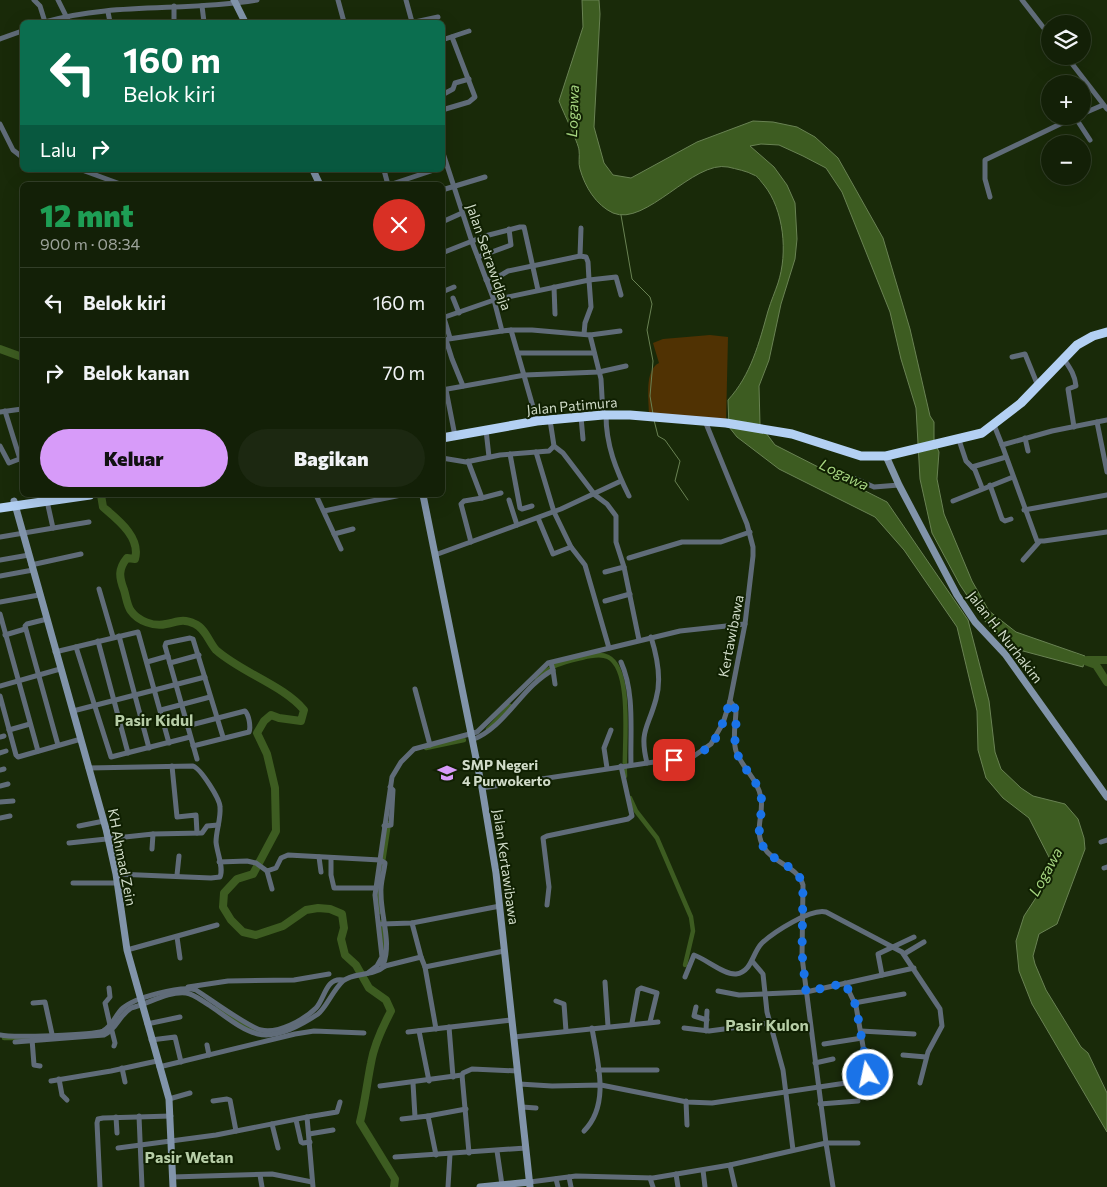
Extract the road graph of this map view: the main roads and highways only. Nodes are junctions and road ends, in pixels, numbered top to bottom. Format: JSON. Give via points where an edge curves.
{"nodes":[{"id":1,"x":1107,"y":332,"type":"edge"},
{"id":2,"x":445,"y":438,"type":"edge"},
{"id":3,"x":49,"y":497,"type":"edge"},
{"id":4,"x":80,"y":497,"type":"edge"},
{"id":5,"x":0,"y":503,"type":"edge"},
{"id":6,"x":15,"y":504,"type":"junction"},
{"id":7,"x":0,"y":508,"type":"edge"}],
"edges":[{"from":1,"to":2,"type":"highway","name":"Jalan Patimura","via":[[1086,339],[1038,387],[982,433],[886,456],[861,456],[792,434],[715,421],[648,416],[604,415],[537,421]]},
{"from":3,"to":6,"type":"highway"},
{"from":4,"to":6,"type":"highway"},
{"from":5,"to":6,"type":"highway"},
{"from":6,"to":7,"type":"highway"}]}
